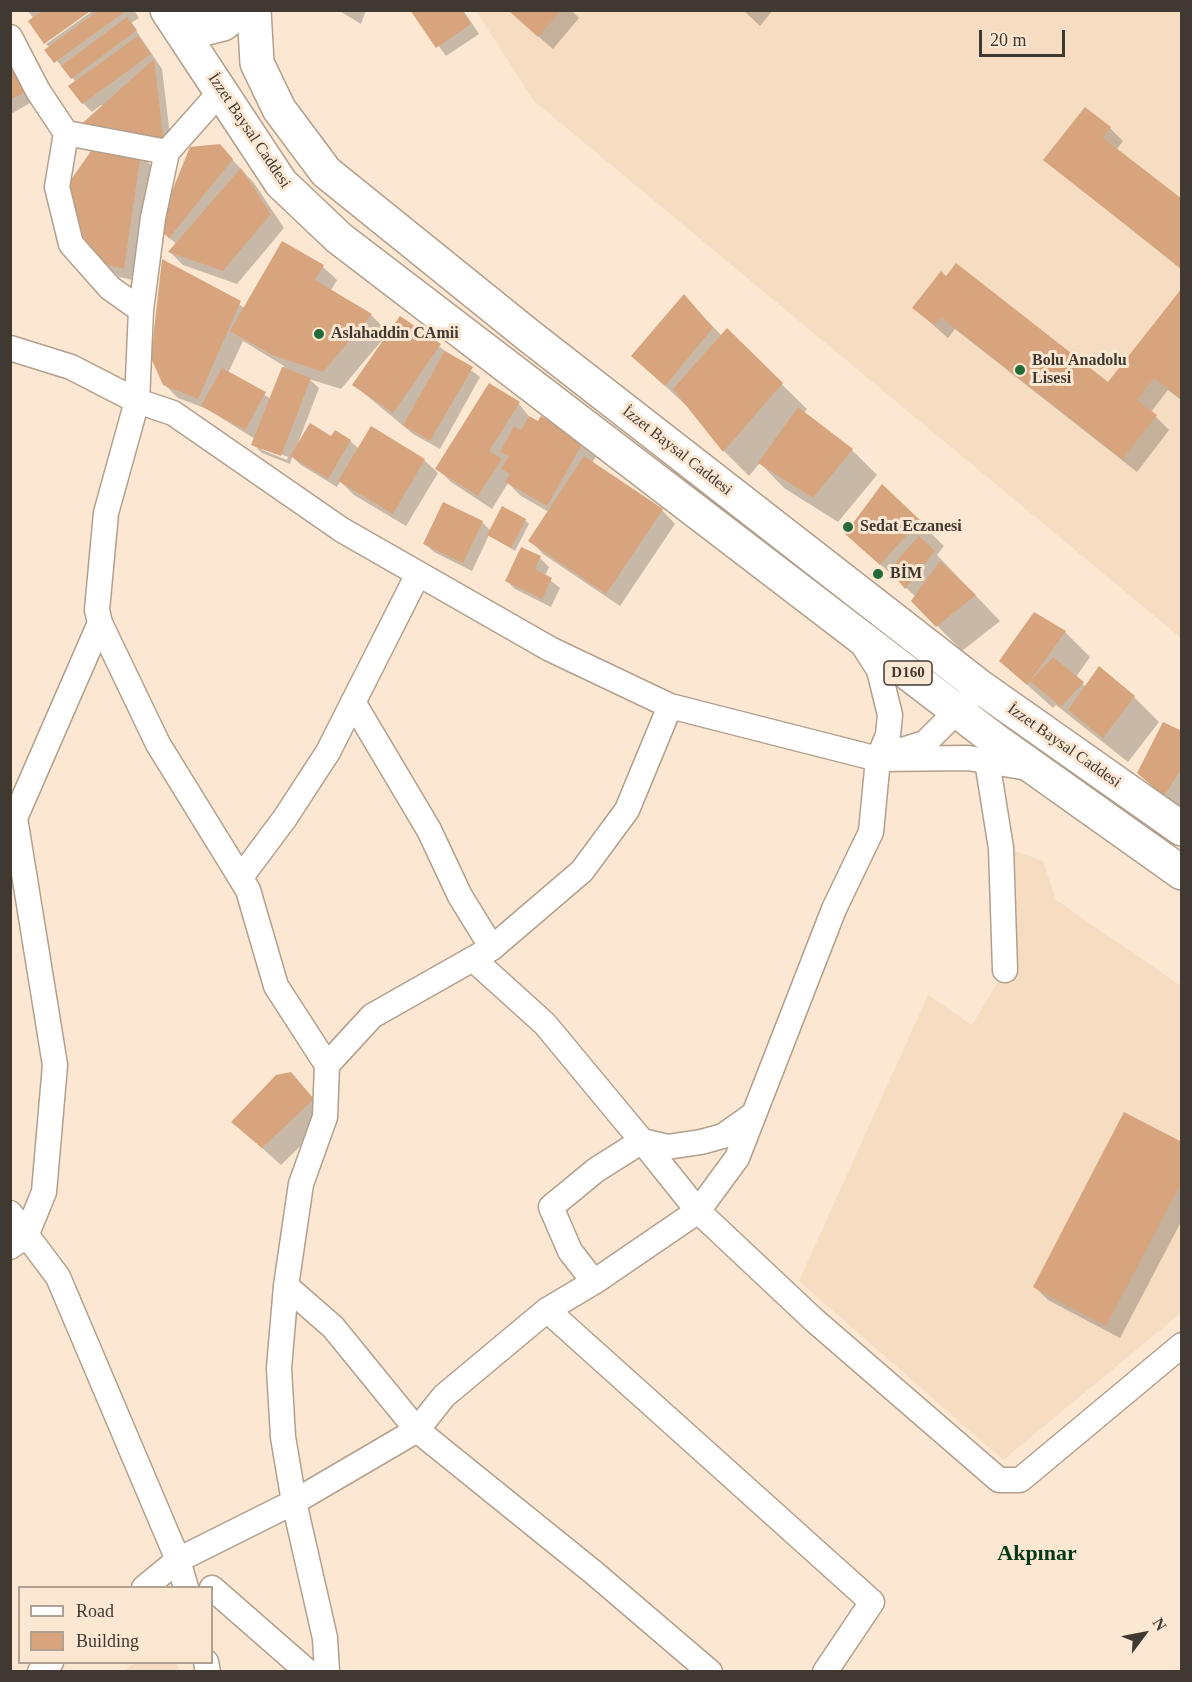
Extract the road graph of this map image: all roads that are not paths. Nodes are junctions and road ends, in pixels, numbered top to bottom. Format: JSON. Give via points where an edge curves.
{"nodes":[{"id":1,"x":167,"y":10,"type":"edge"},
{"id":2,"x":241,"y":10,"type":"edge"},
{"id":3,"x":254,"y":10,"type":"edge"},
{"id":4,"x":10,"y":36,"type":"edge"},
{"id":5,"x":222,"y":90,"type":"junction"},
{"id":6,"x":66,"y":133,"type":"junction"},
{"id":7,"x":167,"y":152,"type":"junction"},
{"id":8,"x":141,"y":310,"type":"junction"},
{"id":9,"x":10,"y":348,"type":"edge"},
{"id":10,"x":137,"y":401,"type":"junction"},
{"id":11,"x":418,"y":574,"type":"junction"},
{"id":12,"x":100,"y":623,"type":"junction"},
{"id":13,"x":857,"y":635,"type":"junction"},
{"id":14,"x":979,"y":686,"type":"junction"},
{"id":15,"x":353,"y":702,"type":"junction"},
{"id":16,"x":670,"y":706,"type":"junction"},
{"id":17,"x":958,"y":712,"type":"junction"},
{"id":18,"x":1053,"y":738,"type":"junction"},
{"id":19,"x":878,"y":759,"type":"junction"},
{"id":20,"x":987,"y":761,"type":"junction"},
{"id":21,"x":1036,"y":770,"type":"junction"},
{"id":22,"x":13,"y":813,"type":"edge"},
{"id":23,"x":1182,"y":829,"type":"edge"},
{"id":24,"x":1182,"y":873,"type":"edge"},
{"id":25,"x":241,"y":877,"type":"junction"},
{"id":26,"x":482,"y":953,"type":"junction"},
{"id":27,"x":1005,"y":970,"type":"dead end"},
{"id":28,"x":327,"y":1065,"type":"junction"},
{"id":29,"x":754,"y":1114,"type":"junction"},
{"id":30,"x":642,"y":1141,"type":"junction"},
{"id":31,"x":698,"y":1211,"type":"junction"},
{"id":32,"x":10,"y":1213,"type":"edge"},
{"id":33,"x":18,"y":1242,"type":"edge"},
{"id":34,"x":594,"y":1282,"type":"junction"},
{"id":35,"x":286,"y":1286,"type":"junction"},
{"id":36,"x":547,"y":1310,"type":"junction"},
{"id":37,"x":1182,"y":1345,"type":"edge"},
{"id":38,"x":417,"y":1430,"type":"junction"},
{"id":39,"x":294,"y":1502,"type":"junction"},
{"id":40,"x":178,"y":1560,"type":"junction"},
{"id":41,"x":145,"y":1586,"type":"edge"},
{"id":42,"x":186,"y":1586,"type":"edge"},
{"id":43,"x":209,"y":1586,"type":"edge"},
{"id":44,"x":213,"y":1590,"type":"edge"},
{"id":45,"x":706,"y":1668,"type":"edge"},
{"id":46,"x":308,"y":1671,"type":"edge"},
{"id":47,"x":327,"y":1671,"type":"edge"},
{"id":48,"x":732,"y":1671,"type":"edge"},
{"id":49,"x":825,"y":1671,"type":"edge"}],
"edges":[{"from":1,"to":2,"type":"main road","via":[[190,26],[207,28],[223,24]]},
{"from":1,"to":5,"type":"main road","name":"İzzet Baysal Caddesi"},
{"from":3,"to":14,"type":"main road","name":"İzzet Baysal Caddesi","via":[[257,63],[279,109],[326,172],[528,335]]},
{"from":4,"to":6,"type":"street","via":[[38,91]]},
{"from":5,"to":7,"type":"street"},
{"from":5,"to":13,"type":"main road","name":"İzzet Baysal Caddesi","via":[[281,183],[339,238]]},
{"from":6,"to":7,"type":"street"},
{"from":6,"to":8,"type":"street","via":[[57,187],[71,244],[110,288]]},
{"from":7,"to":8,"type":"street","via":[[153,218]]},
{"from":8,"to":10,"type":"street"},
{"from":9,"to":10,"type":"street","via":[[71,367]]},
{"from":10,"to":11,"type":"street","via":[[173,412],[342,530]]},
{"from":10,"to":12,"type":"street","via":[[106,513],[97,610]]},
{"from":11,"to":15,"type":"street"},
{"from":11,"to":16,"type":"street","via":[[550,649]]},
{"from":12,"to":22,"type":"street"},
{"from":12,"to":25,"type":"street","via":[[158,744]]},
{"from":13,"to":17,"type":"main road","number":"D160"},
{"from":13,"to":19,"type":"street","via":[[879,670],[890,715],[888,735]]},
{"from":14,"to":17,"type":"street"},
{"from":14,"to":18,"type":"main road","name":"İzzet Baysal Caddesi"},
{"from":15,"to":25,"type":"street","via":[[298,799]]},
{"from":15,"to":26,"type":"street","via":[[429,830]]},
{"from":16,"to":19,"type":"street"},
{"from":16,"to":26,"type":"street","via":[[627,810],[582,871]]},
{"from":17,"to":19,"type":"street","via":[[925,743]]},
{"from":17,"to":21,"type":"main road"},
{"from":18,"to":21,"type":"street","via":[[1047,765]]},
{"from":18,"to":23,"type":"main road","name":"İzzet Baysal Caddesi"},
{"from":19,"to":20,"type":"street"},
{"from":19,"to":29,"type":"street","via":[[872,832],[834,909]]},
{"from":20,"to":21,"type":"street"},
{"from":20,"to":27,"type":"street","via":[[1001,848]]},
{"from":21,"to":24,"type":"main road"},
{"from":22,"to":33,"type":"street","via":[[55,1065],[44,1192]]},
{"from":25,"to":28,"type":"street","via":[[276,986]]},
{"from":26,"to":28,"type":"street","via":[[372,1016]]},
{"from":26,"to":30,"type":"street"},
{"from":28,"to":35,"type":"street","via":[[325,1117],[302,1184]]},
{"from":29,"to":30,"type":"street","via":[[723,1136],[701,1142],[667,1148]]},
{"from":29,"to":31,"type":"street","via":[[737,1158]]},
{"from":30,"to":31,"type":"street"},
{"from":30,"to":34,"type":"street","via":[[596,1170],[551,1208],[570,1251]]},
{"from":31,"to":34,"type":"street"},
{"from":31,"to":37,"type":"street","via":[[814,1320],[999,1480],[1020,1480]]},
{"from":32,"to":33,"type":"street"},
{"from":33,"to":40,"type":"street","via":[[58,1277]]},
{"from":34,"to":36,"type":"street"},
{"from":35,"to":38,"type":"street","via":[[333,1327]]},
{"from":35,"to":39,"type":"street","via":[[279,1368],[283,1437]]},
{"from":36,"to":38,"type":"street","via":[[444,1396]]},
{"from":36,"to":49,"type":"street","via":[[872,1602]]},
{"from":38,"to":39,"type":"street"},
{"from":38,"to":45,"type":"street"},
{"from":39,"to":40,"type":"street"},
{"from":39,"to":47,"type":"street","via":[[325,1638]]},
{"from":40,"to":41,"type":"street"},
{"from":40,"to":42,"type":"street"},
{"from":40,"to":43,"type":"street"},
{"from":44,"to":46,"type":"street"},
{"from":45,"to":48,"type":"street"}]}
